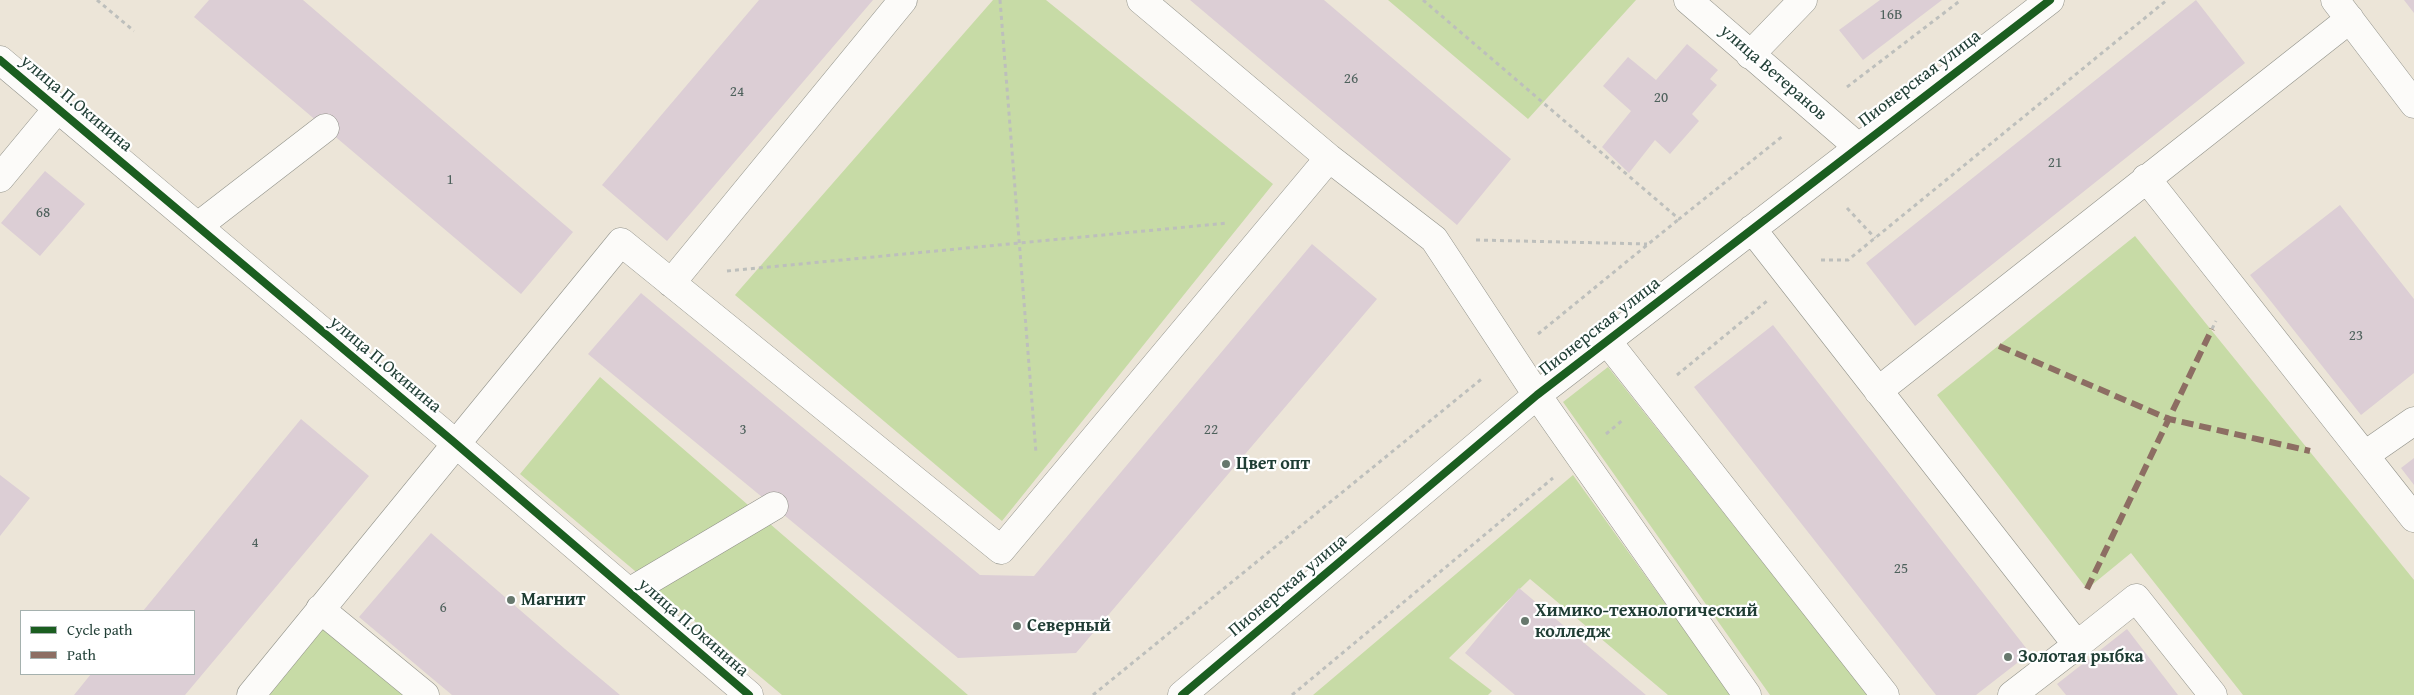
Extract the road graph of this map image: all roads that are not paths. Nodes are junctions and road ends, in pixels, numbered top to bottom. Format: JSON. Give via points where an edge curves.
{"nodes":[{"id":1,"x":903,"y":0,"type":"edge"},
{"id":2,"x":1141,"y":0,"type":"edge"},
{"id":3,"x":1688,"y":0,"type":"edge"},
{"id":4,"x":1803,"y":0,"type":"edge"},
{"id":5,"x":2050,"y":0,"type":"edge"},
{"id":6,"x":2342,"y":10,"type":"edge"},
{"id":7,"x":1750,"y":55,"type":"junction"},
{"id":8,"x":0,"y":60,"type":"edge"},
{"id":9,"x":2414,"y":104,"type":"edge"},
{"id":10,"x":58,"y":108,"type":"junction"},
{"id":11,"x":325,"y":128,"type":"dead end"},
{"id":12,"x":1858,"y":146,"type":"junction"},
{"id":13,"x":1329,"y":158,"type":"junction"},
{"id":14,"x":0,"y":178,"type":"edge"},
{"id":15,"x":2146,"y":178,"type":"junction"},
{"id":16,"x":198,"y":226,"type":"junction"},
{"id":17,"x":1752,"y":229,"type":"junction"},
{"id":18,"x":674,"y":279,"type":"junction"},
{"id":19,"x":1607,"y":341,"type":"junction"},
{"id":20,"x":1878,"y":391,"type":"junction"},
{"id":21,"x":1537,"y":395,"type":"junction"},
{"id":22,"x":2414,"y":421,"type":"edge"},
{"id":23,"x":455,"y":443,"type":"junction"},
{"id":24,"x":2365,"y":456,"type":"junction"},
{"id":25,"x":774,"y":506,"type":"dead end"},
{"id":26,"x":2414,"y":518,"type":"edge"},
{"id":27,"x":629,"y":592,"type":"junction"},
{"id":28,"x":320,"y":609,"type":"junction"},
{"id":29,"x":2077,"y":644,"type":"junction"},
{"id":30,"x":2015,"y":694,"type":"edge"},
{"id":31,"x":251,"y":695,"type":"edge"},
{"id":32,"x":425,"y":695,"type":"edge"},
{"id":33,"x":749,"y":695,"type":"edge"},
{"id":34,"x":1182,"y":695,"type":"edge"},
{"id":35,"x":1747,"y":695,"type":"edge"},
{"id":36,"x":1885,"y":695,"type":"edge"},
{"id":37,"x":2213,"y":695,"type":"edge"}],
"edges":[{"from":1,"to":18,"type":"street"},
{"from":2,"to":13,"type":"street"},
{"from":3,"to":7,"type":"street","name":"улица Ветеранов"},
{"from":4,"to":7,"type":"street"},
{"from":5,"to":12,"type":"street","name":"Пионерская улица"},
{"from":6,"to":9,"type":"street"},
{"from":6,"to":15,"type":"street"},
{"from":7,"to":12,"type":"street","name":"улица Ветеранов"},
{"from":8,"to":10,"type":"street","name":"улица П.Окинина"},
{"from":10,"to":14,"type":"street"},
{"from":10,"to":16,"type":"street","name":"улица П.Окинина"},
{"from":11,"to":16,"type":"street"},
{"from":12,"to":17,"type":"street","name":"Пионерская улица"},
{"from":13,"to":18,"type":"street","via":[[1001,550]]},
{"from":13,"to":21,"type":"street","via":[[1434,239]]},
{"from":15,"to":20,"type":"street"},
{"from":15,"to":24,"type":"street"},
{"from":16,"to":23,"type":"street","name":"улица П.Окинина"},
{"from":17,"to":19,"type":"street","name":"Пионерская улица"},
{"from":17,"to":20,"type":"street"},
{"from":18,"to":23,"type":"street","via":[[621,242]]},
{"from":19,"to":21,"type":"street","name":"Пионерская улица"},
{"from":19,"to":36,"type":"street"},
{"from":20,"to":29,"type":"street"},
{"from":21,"to":34,"type":"street","name":"Пионерская улица"},
{"from":21,"to":35,"type":"street"},
{"from":22,"to":24,"type":"street"},
{"from":23,"to":27,"type":"street","name":"улица П.Окинина"},
{"from":23,"to":28,"type":"street"},
{"from":24,"to":26,"type":"street"},
{"from":25,"to":27,"type":"street"},
{"from":27,"to":33,"type":"street","name":"улица П.Окинина"},
{"from":28,"to":31,"type":"street"},
{"from":28,"to":32,"type":"street"},
{"from":29,"to":30,"type":"street"},
{"from":29,"to":37,"type":"street","via":[[2136,598]]}]}
